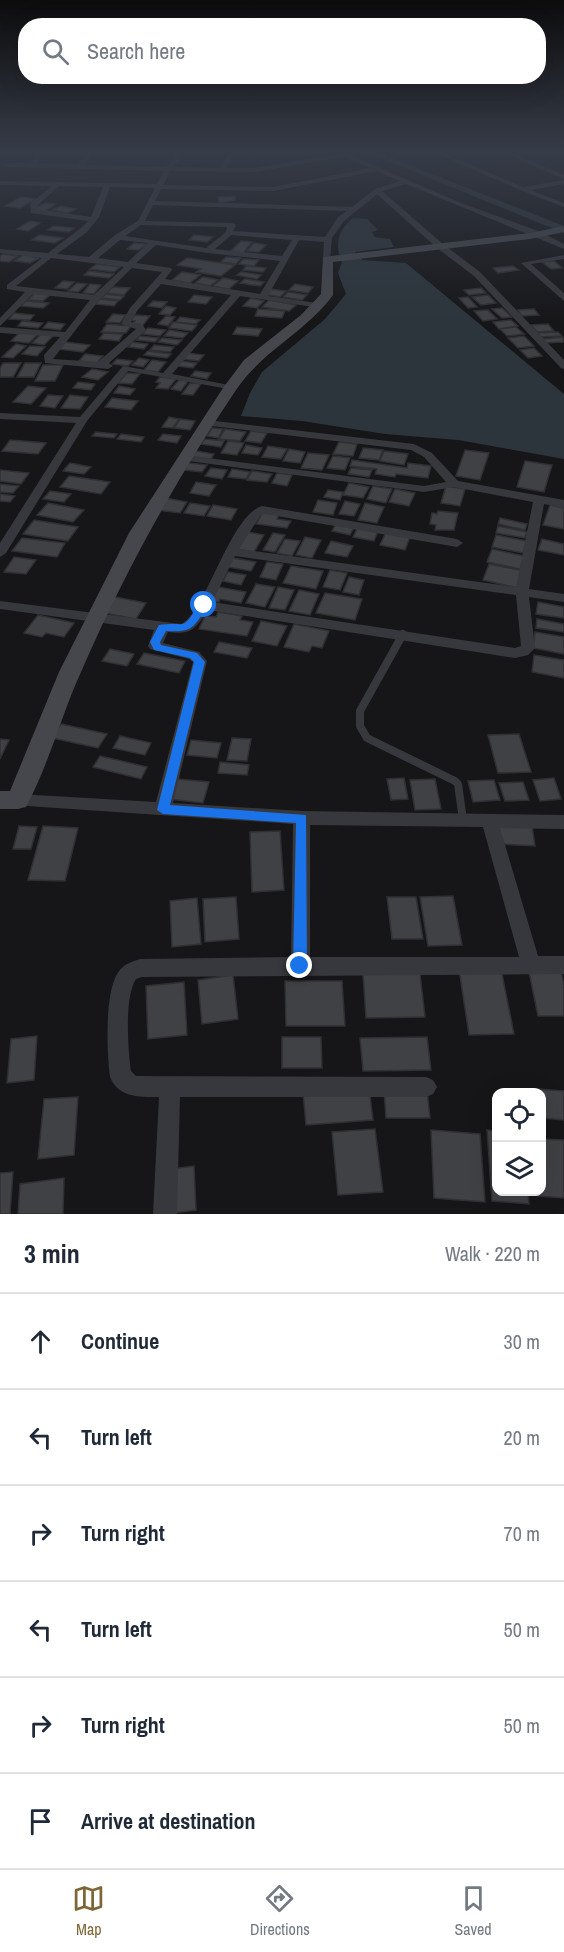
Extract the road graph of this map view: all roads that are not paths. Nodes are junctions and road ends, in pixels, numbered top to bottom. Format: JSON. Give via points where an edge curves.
{"nodes":[{"id":1,"x":352,"y":209,"type":"edge"},
{"id":2,"x":34,"y":210,"type":"edge"},
{"id":3,"x":96,"y":210,"type":"edge"},
{"id":4,"x":147,"y":210,"type":"edge"},
{"id":5,"x":235,"y":210,"type":"edge"},
{"id":6,"x":399,"y":210,"type":"edge"},
{"id":7,"x":481,"y":210,"type":"edge"},
{"id":8,"x":92,"y":219,"type":"junction"},
{"id":9,"x":140,"y":223,"type":"junction"},
{"id":10,"x":231,"y":229,"type":"junction"},
{"id":11,"x":564,"y":229,"type":"edge"},
{"id":12,"x":543,"y":234,"type":"junction"},
{"id":13,"x":118,"y":237,"type":"junction"},
{"id":14,"x":297,"y":238,"type":"junction"},
{"id":15,"x":328,"y":240,"type":"junction"},
{"id":16,"x":154,"y":242,"type":"junction"},
{"id":17,"x":440,"y":246,"type":"junction"},
{"id":18,"x":564,"y":247,"type":"edge"},
{"id":19,"x":0,"y":251,"type":"edge"},
{"id":20,"x":208,"y":251,"type":"junction"},
{"id":21,"x":564,"y":256,"type":"edge"},
{"id":22,"x":49,"y":257,"type":"junction"},
{"id":23,"x":340,"y":258,"type":"junction"},
{"id":24,"x":284,"y":259,"type":"junction"},
{"id":25,"x":91,"y":260,"type":"junction"},
{"id":26,"x":132,"y":264,"type":"junction"},
{"id":27,"x":159,"y":281,"type":"junction"},
{"id":28,"x":0,"y":288,"type":"edge"},
{"id":29,"x":11,"y":289,"type":"junction"},
{"id":30,"x":31,"y":291,"type":"junction"},
{"id":31,"x":237,"y":294,"type":"junction"},
{"id":32,"x":96,"y":298,"type":"junction"},
{"id":33,"x":262,"y":298,"type":"junction"},
{"id":34,"x":564,"y":298,"type":"edge"},
{"id":35,"x":317,"y":306,"type":"junction"},
{"id":36,"x":0,"y":323,"type":"edge"},
{"id":37,"x":0,"y":330,"type":"edge"},
{"id":38,"x":67,"y":335,"type":"junction"},
{"id":39,"x":560,"y":358,"type":"edge"},
{"id":40,"x":101,"y":365,"type":"junction"},
{"id":41,"x":564,"y":366,"type":"edge"},
{"id":42,"x":126,"y":368,"type":"junction"},
{"id":43,"x":165,"y":376,"type":"junction"},
{"id":44,"x":230,"y":388,"type":"junction"},
{"id":45,"x":0,"y":416,"type":"edge"},
{"id":46,"x":83,"y":420,"type":"junction"},
{"id":47,"x":207,"y":423,"type":"junction"},
{"id":48,"x":186,"y":458,"type":"junction"},
{"id":49,"x":454,"y":484,"type":"junction"},
{"id":50,"x":539,"y":499,"type":"junction"},
{"id":51,"x":564,"y":504,"type":"edge"},
{"id":52,"x":457,"y":543,"type":"dead end"},
{"id":53,"x":231,"y":552,"type":"junction"},
{"id":54,"x":0,"y":553,"type":"edge"},
{"id":55,"x":522,"y":594,"type":"junction"},
{"id":56,"x":564,"y":598,"type":"edge"},
{"id":57,"x":0,"y":604,"type":"edge"},
{"id":58,"x":204,"y":605,"type":"junction"},
{"id":59,"x":95,"y":618,"type":"junction"},
{"id":60,"x":162,"y":628,"type":"junction"},
{"id":61,"x":403,"y":634,"type":"junction"},
{"id":62,"x":9,"y":800,"type":"edge"},
{"id":63,"x":163,"y":810,"type":"junction"},
{"id":64,"x":302,"y":818,"type":"junction"},
{"id":65,"x":462,"y":820,"type":"junction"},
{"id":66,"x":490,"y":820,"type":"junction"},
{"id":67,"x":564,"y":822,"type":"edge"},
{"id":68,"x":531,"y":965,"type":"junction"},
{"id":69,"x":564,"y":965,"type":"edge"},
{"id":70,"x":300,"y":966,"type":"junction"},
{"id":71,"x":170,"y":1087,"type":"junction"},
{"id":72,"x":426,"y":1087,"type":"dead end"},
{"id":73,"x":165,"y":1214,"type":"edge"}],
"edges":[{"from":1,"to":15,"type":"street"},
{"from":2,"to":8,"type":"street"},
{"from":3,"to":8,"type":"street"},
{"from":4,"to":9,"type":"street"},
{"from":5,"to":10,"type":"street"},
{"from":6,"to":17,"type":"street"},
{"from":7,"to":12,"type":"street"},
{"from":8,"to":22,"type":"street"},
{"from":9,"to":10,"type":"street"},
{"from":9,"to":13,"type":"street"},
{"from":10,"to":14,"type":"street"},
{"from":10,"to":20,"type":"street"},
{"from":11,"to":12,"type":"street"},
{"from":12,"to":17,"type":"street"},
{"from":12,"to":18,"type":"street"},
{"from":13,"to":16,"type":"street"},
{"from":13,"to":25,"type":"street"},
{"from":14,"to":15,"type":"street"},
{"from":14,"to":24,"type":"street"},
{"from":15,"to":23,"type":"street"},
{"from":16,"to":20,"type":"street"},
{"from":16,"to":26,"type":"street"},
{"from":17,"to":23,"type":"street"},
{"from":17,"to":39,"type":"street","via":[[477,274]]},
{"from":19,"to":22,"type":"street"},
{"from":20,"to":24,"type":"street"},
{"from":21,"to":34,"type":"street","via":[[525,263]]},
{"from":22,"to":25,"type":"street"},
{"from":22,"to":29,"type":"street","via":[[11,285]]},
{"from":23,"to":35,"type":"street","via":[[327,295]]},
{"from":24,"to":33,"type":"street"},
{"from":25,"to":26,"type":"street"},
{"from":26,"to":27,"type":"street","via":[[168,270]]},
{"from":26,"to":32,"type":"street"},
{"from":27,"to":31,"type":"street"},
{"from":27,"to":40,"type":"street","via":[[132,310],[125,324],[139,326],[141,330]]},
{"from":28,"to":29,"type":"street"},
{"from":29,"to":30,"type":"street"},
{"from":30,"to":32,"type":"street"},
{"from":30,"to":36,"type":"street"},
{"from":31,"to":33,"type":"street"},
{"from":31,"to":43,"type":"street"},
{"from":32,"to":38,"type":"street"},
{"from":33,"to":35,"type":"street"},
{"from":35,"to":44,"type":"street","via":[[249,363]]},
{"from":37,"to":38,"type":"street"},
{"from":38,"to":40,"type":"street","via":[[48,355],[48,361]]},
{"from":39,"to":41,"type":"street"},
{"from":40,"to":42,"type":"street"},
{"from":42,"to":43,"type":"street"},
{"from":42,"to":46,"type":"street"},
{"from":43,"to":44,"type":"street"},
{"from":44,"to":47,"type":"street"},
{"from":45,"to":46,"type":"street"},
{"from":46,"to":54,"type":"street"},
{"from":47,"to":48,"type":"street"},
{"from":47,"to":49,"type":"street","via":[[414,447],[428,455]]},
{"from":48,"to":49,"type":"street","via":[[424,489]]},
{"from":48,"to":59,"type":"street","via":[[138,533]]},
{"from":49,"to":50,"type":"street"},
{"from":50,"to":51,"type":"street"},
{"from":50,"to":55,"type":"street"},
{"from":52,"to":53,"type":"street","via":[[262,510]]},
{"from":53,"to":55,"type":"street"},
{"from":53,"to":58,"type":"street"},
{"from":55,"to":56,"type":"street"},
{"from":55,"to":61,"type":"street","via":[[528,648],[523,652]]},
{"from":57,"to":59,"type":"street"},
{"from":58,"to":60,"type":"street","via":[[190,626]]},
{"from":58,"to":61,"type":"street"},
{"from":59,"to":60,"type":"street"},
{"from":59,"to":62,"type":"street"},
{"from":60,"to":63,"type":"street","via":[[155,646],[194,655],[200,662]]},
{"from":61,"to":65,"type":"lane","via":[[360,711],[362,734],[455,781]]},
{"from":62,"to":63,"type":"street"},
{"from":63,"to":64,"type":"street"},
{"from":64,"to":65,"type":"street"},
{"from":64,"to":70,"type":"street"},
{"from":65,"to":66,"type":"street"},
{"from":66,"to":67,"type":"street"},
{"from":66,"to":68,"type":"street"},
{"from":68,"to":69,"type":"street"},
{"from":68,"to":70,"type":"street"},
{"from":70,"to":71,"type":"street","via":[[140,968],[128,975],[121,996],[117,1059],[120,1077],[132,1086]]},
{"from":71,"to":72,"type":"street"},
{"from":71,"to":73,"type":"street"}]}
